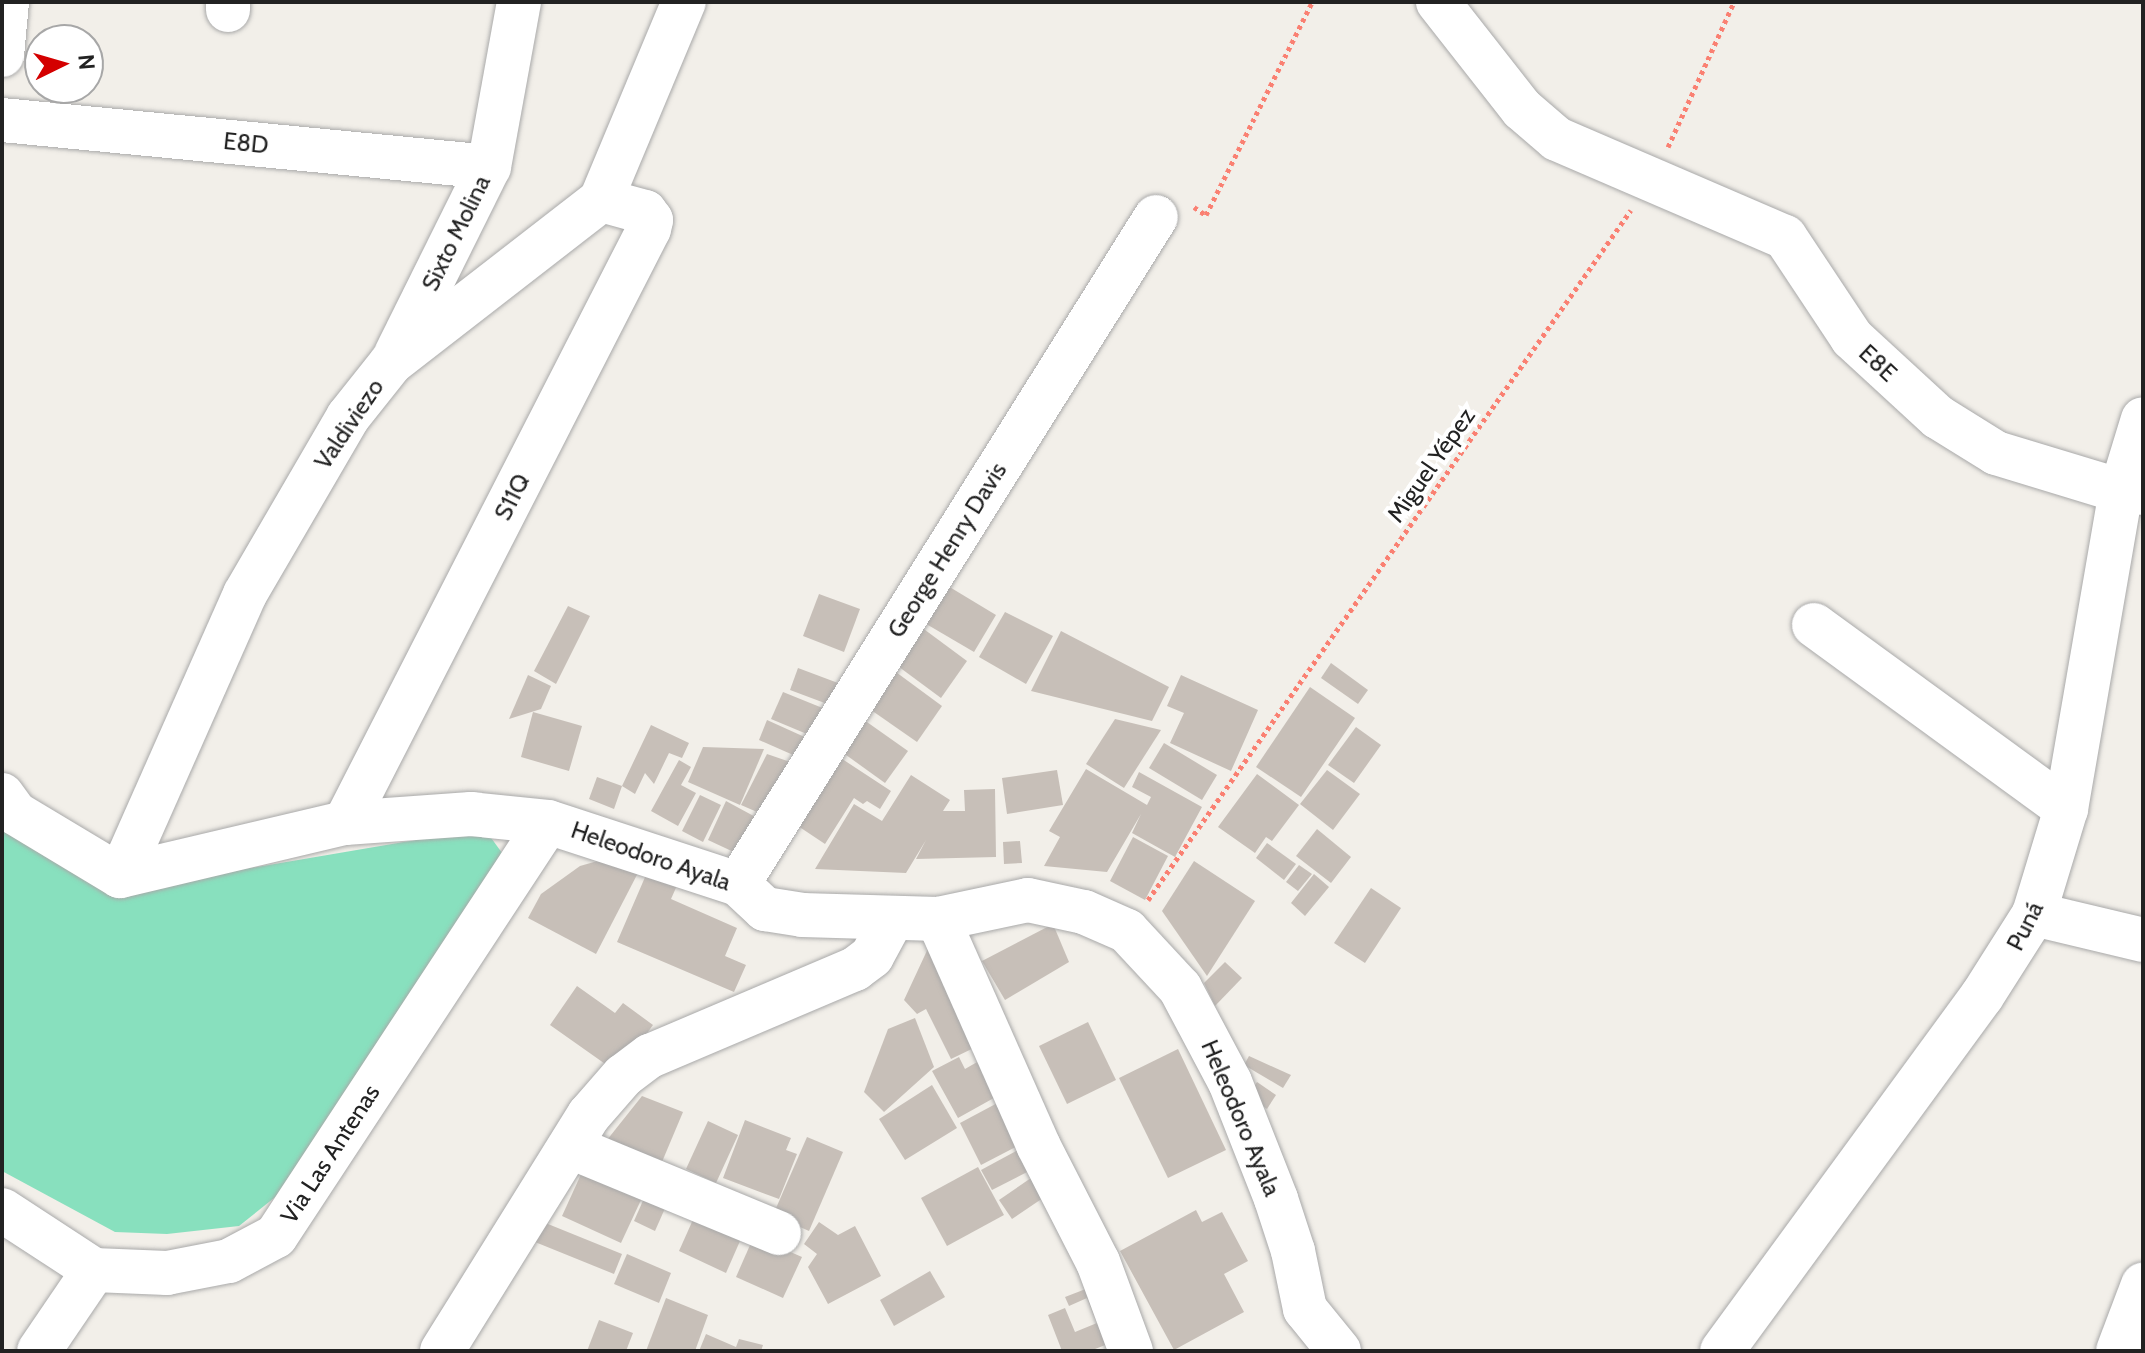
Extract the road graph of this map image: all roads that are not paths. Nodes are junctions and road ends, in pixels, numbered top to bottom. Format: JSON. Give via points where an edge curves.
{"nodes":[{"id":1,"x":7,"y":2,"type":"edge"},
{"id":2,"x":519,"y":2,"type":"edge"},
{"id":3,"x":684,"y":2,"type":"edge"},
{"id":4,"x":1438,"y":2,"type":"edge"},
{"id":5,"x":2,"y":55,"type":"edge"},
{"id":6,"x":2,"y":120,"type":"edge"},
{"id":7,"x":489,"y":167,"type":"junction"},
{"id":8,"x":601,"y":200,"type":"junction"},
{"id":9,"x":1156,"y":217,"type":"dead end"},
{"id":10,"x":391,"y":363,"type":"junction"},
{"id":11,"x":2143,"y":419,"type":"edge"},
{"id":12,"x":2132,"y":492,"type":"edge"},
{"id":13,"x":1814,"y":625,"type":"dead end"},
{"id":14,"x":2,"y":795,"type":"edge"},
{"id":15,"x":2066,"y":809,"type":"junction"},
{"id":16,"x":548,"y":822,"type":"junction"},
{"id":17,"x":345,"y":823,"type":"junction"},
{"id":18,"x":120,"y":876,"type":"junction"},
{"id":19,"x":738,"y":884,"type":"junction"},
{"id":20,"x":2034,"y":914,"type":"junction"},
{"id":21,"x":892,"y":919,"type":"junction"},
{"id":22,"x":938,"y":919,"type":"junction"},
{"id":23,"x":2143,"y":940,"type":"edge"},
{"id":24,"x":571,"y":1147,"type":"junction"},
{"id":25,"x":2,"y":1210,"type":"edge"},
{"id":26,"x":779,"y":1233,"type":"dead end"},
{"id":27,"x":94,"y":1270,"type":"junction"},
{"id":28,"x":2143,"y":1285,"type":"edge"},
{"id":29,"x":455,"y":1347,"type":"edge"},
{"id":30,"x":39,"y":1351,"type":"edge"},
{"id":31,"x":1131,"y":1351,"type":"edge"},
{"id":32,"x":1339,"y":1351,"type":"edge"},
{"id":33,"x":1722,"y":1351,"type":"edge"},
{"id":34,"x":2118,"y":1351,"type":"edge"}],
"edges":[{"from":1,"to":5,"type":"street"},
{"from":2,"to":7,"type":"street","name":"Sixto Molina"},
{"from":3,"to":8,"type":"street","name":"Valdiviezo"},
{"from":4,"to":12,"type":"street","name":"E8E","via":[[1540,127],[1557,139],[1785,237],[1852,338],[1938,417],[1996,453]]},
{"from":6,"to":7,"type":"street","name":"E8D"},
{"from":7,"to":10,"type":"street","name":"Sixto Molina"},
{"from":8,"to":10,"type":"street","name":"Valdiviezo"},
{"from":8,"to":17,"type":"street","name":"S11Q","via":[[645,212],[651,220],[649,229]]},
{"from":9,"to":19,"type":"street","name":"George Henry Davis"},
{"from":10,"to":18,"type":"street","name":"Valdiviezo","via":[[348,417],[245,594]]},
{"from":11,"to":12,"type":"street","name":"Puná"},
{"from":12,"to":15,"type":"street","name":"Puná"},
{"from":13,"to":15,"type":"street"},
{"from":14,"to":18,"type":"street","via":[[15,813]]},
{"from":15,"to":20,"type":"street","name":"Puná"},
{"from":16,"to":17,"type":"street","name":"Heleodoro Ayala","via":[[471,814]]},
{"from":16,"to":19,"type":"street","name":"Heleodoro Ayala"},
{"from":16,"to":27,"type":"street","name":"Via Las Antenas","via":[[276,1236],[229,1261],[167,1273]]},
{"from":17,"to":18,"type":"street","name":"Heleodoro Ayala"},
{"from":19,"to":21,"type":"street","name":"Heleodoro Ayala","via":[[765,909]]},
{"from":20,"to":23,"type":"street"},
{"from":20,"to":33,"type":"street","name":"Puná","via":[[1982,996]]},
{"from":21,"to":22,"type":"street","name":"Heleodoro Ayala"},
{"from":21,"to":24,"type":"street","via":[[872,956],[855,969],[635,1065],[589,1115]]},
{"from":22,"to":31,"type":"street","via":[[1038,1145],[1098,1262]]},
{"from":22,"to":32,"type":"street","name":"Heleodoro Ayala","via":[[1028,900],[1084,912],[1127,931],[1180,988],[1230,1082],[1285,1225],[1305,1309]]},
{"from":24,"to":26,"type":"street"},
{"from":24,"to":29,"type":"street"},
{"from":25,"to":27,"type":"street"},
{"from":27,"to":30,"type":"street"},
{"from":28,"to":34,"type":"street"}]}
